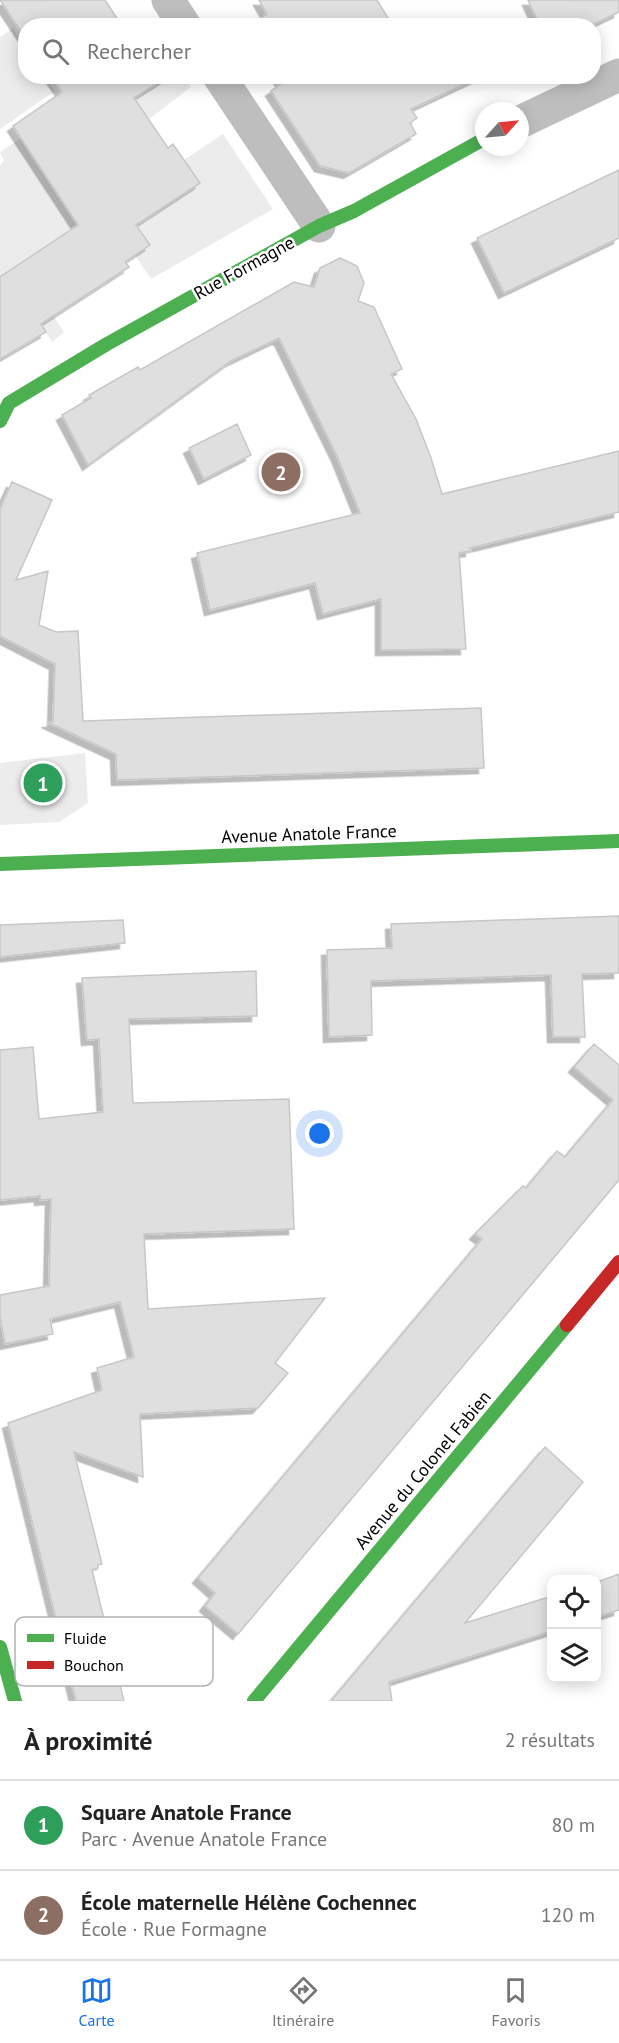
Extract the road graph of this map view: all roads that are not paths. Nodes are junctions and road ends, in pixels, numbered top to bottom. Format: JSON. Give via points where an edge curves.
{"nodes":[{"id":1,"x":168,"y":0,"type":"edge"},
{"id":2,"x":180,"y":18,"type":"edge"},
{"id":3,"x":619,"y":75,"type":"edge"},
{"id":4,"x":224,"y":84,"type":"edge"},
{"id":5,"x":600,"y":84,"type":"edge"},
{"id":6,"x":601,"y":84,"type":"edge"},
{"id":7,"x":529,"y":118,"type":"edge"},
{"id":8,"x":475,"y":144,"type":"edge"},
{"id":9,"x":319,"y":226,"type":"junction"},
{"id":10,"x":0,"y":421,"type":"edge"},
{"id":11,"x":619,"y":841,"type":"edge"},
{"id":12,"x":0,"y":864,"type":"edge"},
{"id":13,"x":619,"y":1262,"type":"edge"},
{"id":14,"x":0,"y":1647,"type":"edge"},
{"id":15,"x":15,"y":1701,"type":"edge"},
{"id":16,"x":254,"y":1701,"type":"edge"}],
"edges":[{"from":1,"to":2,"type":"street"},
{"from":3,"to":6,"type":"street"},
{"from":4,"to":9,"type":"street"},
{"from":5,"to":7,"type":"street"},
{"from":8,"to":9,"type":"street","name":"Rue Formagne","via":[[354,211]]},
{"from":9,"to":10,"type":"street","name":"Rue Formagne","via":[[9,403]]},
{"from":11,"to":12,"type":"street","name":"Avenue Anatole France"},
{"from":13,"to":16,"type":"street","name":"Avenue du Colonel Fabien"},
{"from":14,"to":15,"type":"street"}]}
